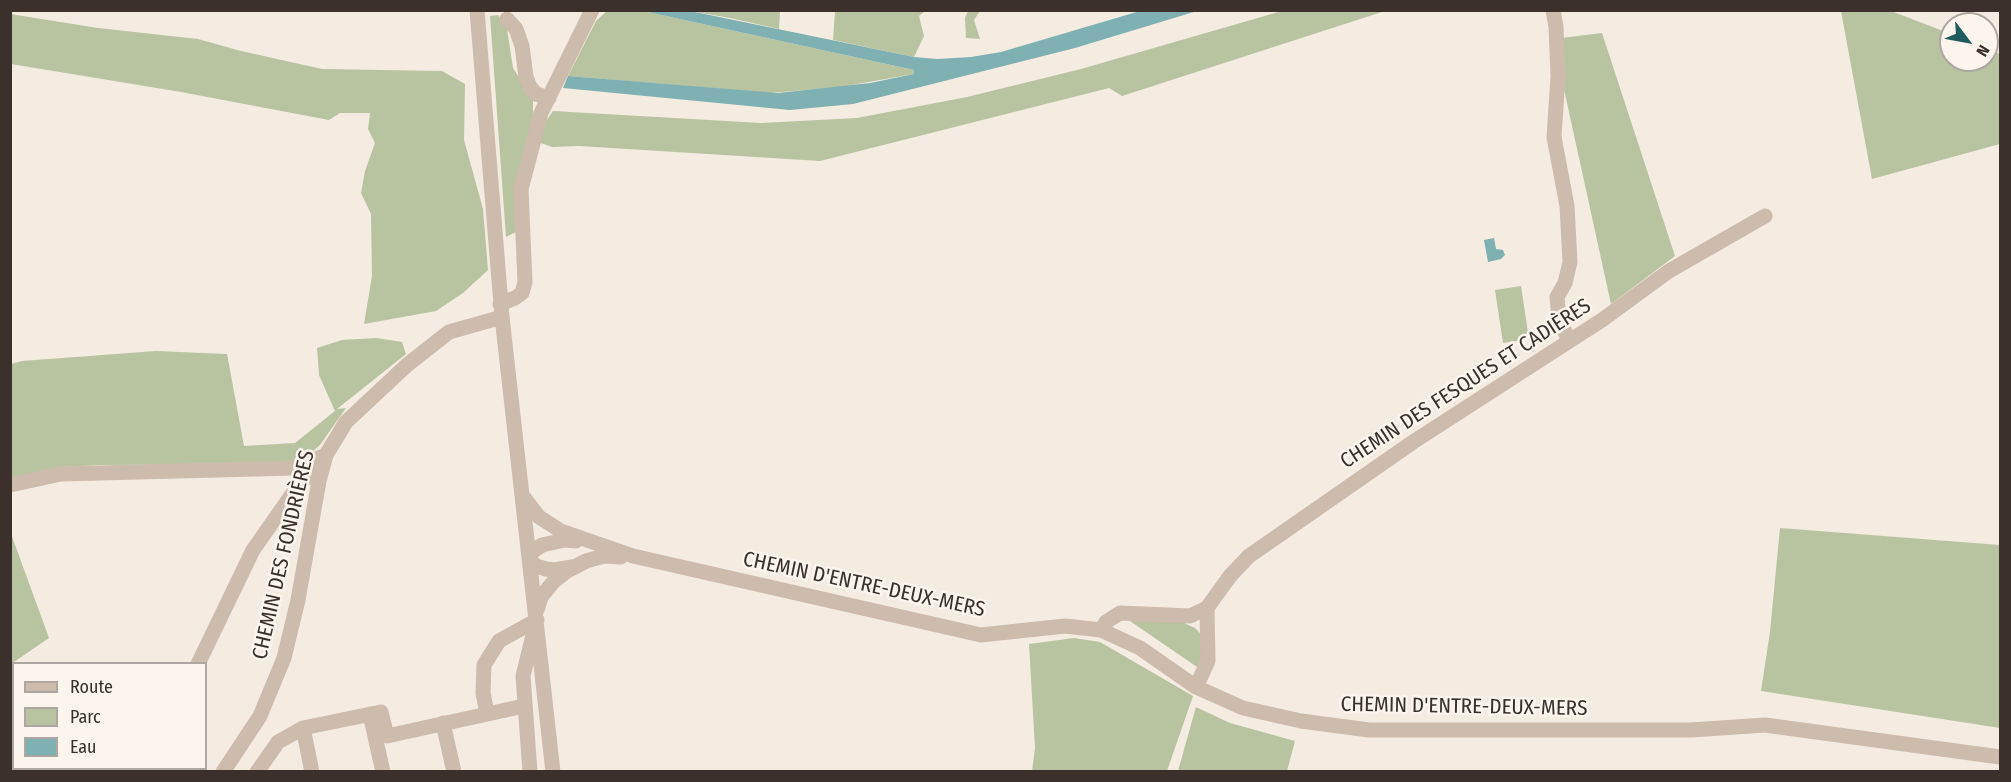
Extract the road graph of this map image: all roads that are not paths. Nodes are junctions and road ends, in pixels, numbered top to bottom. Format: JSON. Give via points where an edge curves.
{"nodes":[{"id":1,"x":477,"y":10,"type":"edge"},
{"id":2,"x":592,"y":10,"type":"edge"},
{"id":3,"x":1552,"y":10,"type":"edge"},
{"id":4,"x":507,"y":19,"type":"dead end"},
{"id":5,"x":549,"y":99,"type":"junction"},
{"id":6,"x":1765,"y":216,"type":"dead end"},
{"id":7,"x":501,"y":311,"type":"junction"},
{"id":8,"x":1569,"y":341,"type":"junction"},
{"id":9,"x":326,"y":455,"type":"junction"},
{"id":10,"x":10,"y":485,"type":"edge"},
{"id":11,"x":522,"y":495,"type":"junction"},
{"id":12,"x":591,"y":543,"type":"junction"},
{"id":13,"x":633,"y":556,"type":"junction"},
{"id":14,"x":530,"y":557,"type":"junction"},
{"id":15,"x":576,"y":566,"type":"junction"},
{"id":16,"x":1207,"y":608,"type":"junction"},
{"id":17,"x":536,"y":616,"type":"junction"},
{"id":18,"x":1101,"y":630,"type":"junction"},
{"id":19,"x":198,"y":662,"type":"edge"},
{"id":20,"x":1196,"y":687,"type":"junction"},
{"id":21,"x":524,"y":706,"type":"junction"},
{"id":22,"x":487,"y":713,"type":"junction"},
{"id":23,"x":370,"y":714,"type":"junction"},
{"id":24,"x":443,"y":723,"type":"junction"},
{"id":25,"x":303,"y":728,"type":"junction"},
{"id":26,"x":2001,"y":757,"type":"edge"},
{"id":27,"x":223,"y":771,"type":"edge"},
{"id":28,"x":257,"y":771,"type":"edge"},
{"id":29,"x":312,"y":771,"type":"edge"},
{"id":30,"x":383,"y":771,"type":"edge"},
{"id":31,"x":454,"y":771,"type":"edge"},
{"id":32,"x":531,"y":771,"type":"edge"},
{"id":33,"x":553,"y":771,"type":"edge"}],
"edges":[{"from":1,"to":7,"type":"street"},
{"from":2,"to":5,"type":"street","name":"CHEMIN DES FONDRIÈRES"},
{"from":3,"to":8,"type":"street","via":[[1558,76],[1554,137],[1567,206],[1570,262],[1557,297],[1559,318]]},
{"from":4,"to":5,"type":"street","via":[[519,37],[530,87]]},
{"from":5,"to":7,"type":"street","name":"CHEMIN DES FONDRIÈRES","via":[[541,113],[521,189],[525,282],[522,293]]},
{"from":6,"to":8,"type":"street","name":"CHEMIN DES FESQUES ET CADIÈRES","via":[[1669,271]]},
{"from":7,"to":9,"type":"street","name":"CHEMIN DES FONDRIÈRES","via":[[449,332],[407,365],[346,422]]},
{"from":7,"to":11,"type":"street"},
{"from":8,"to":16,"type":"street","name":"CHEMIN DES FESQUES ET CADIÈRES","via":[[1413,441],[1249,556]]},
{"from":9,"to":10,"type":"street","via":[[295,468],[60,474]]},
{"from":9,"to":19,"type":"street","via":[[292,493],[254,550]]},
{"from":9,"to":27,"type":"street","name":"CHEMIN DES FONDRIÈRES","via":[[284,658],[260,716]]},
{"from":11,"to":12,"type":"street","name":"CHEMIN D'ENTRE-DEUX-MERS","via":[[540,517]]},
{"from":11,"to":14,"type":"street"},
{"from":12,"to":13,"type":"street","name":"CHEMIN D'ENTRE-DEUX-MERS"},
{"from":12,"to":14,"type":"street","name":"CHEMIN D'ENTRE-DEUX-MERS","via":[[565,540],[542,545]]},
{"from":13,"to":15,"type":"street","name":"CHEMIN D'ENTRE-DEUX-MERS","via":[[604,556]]},
{"from":13,"to":18,"type":"street","name":"CHEMIN D'ENTRE-DEUX-MERS","via":[[981,635],[1065,626]]},
{"from":14,"to":15,"type":"street","name":"CHEMIN D'ENTRE-DEUX-MERS","via":[[536,566],[554,570]]},
{"from":14,"to":17,"type":"street"},
{"from":15,"to":17,"type":"street","name":"CHEMIN D'ENTRE-DEUX-MERS","via":[[554,581],[541,597]]},
{"from":16,"to":18,"type":"street","via":[[1190,616],[1120,613]]},
{"from":16,"to":20,"type":"street","via":[[1208,661]]},
{"from":17,"to":21,"type":"street","via":[[523,676]]},
{"from":17,"to":22,"type":"street","via":[[499,641],[484,665]]},
{"from":17,"to":33,"type":"street"},
{"from":18,"to":20,"type":"street","name":"CHEMIN D'ENTRE-DEUX-MERS","via":[[1140,648]]},
{"from":20,"to":26,"type":"street","name":"CHEMIN D'ENTRE-DEUX-MERS","via":[[1243,708],[1369,730],[1691,730],[1765,725]]},
{"from":21,"to":22,"type":"street"},
{"from":21,"to":32,"type":"street"},
{"from":22,"to":24,"type":"street"},
{"from":23,"to":24,"type":"street","via":[[381,712],[387,736]]},
{"from":23,"to":25,"type":"street"},
{"from":23,"to":30,"type":"street"},
{"from":24,"to":31,"type":"street"},
{"from":25,"to":28,"type":"street","via":[[278,742]]},
{"from":25,"to":29,"type":"street"}]}
